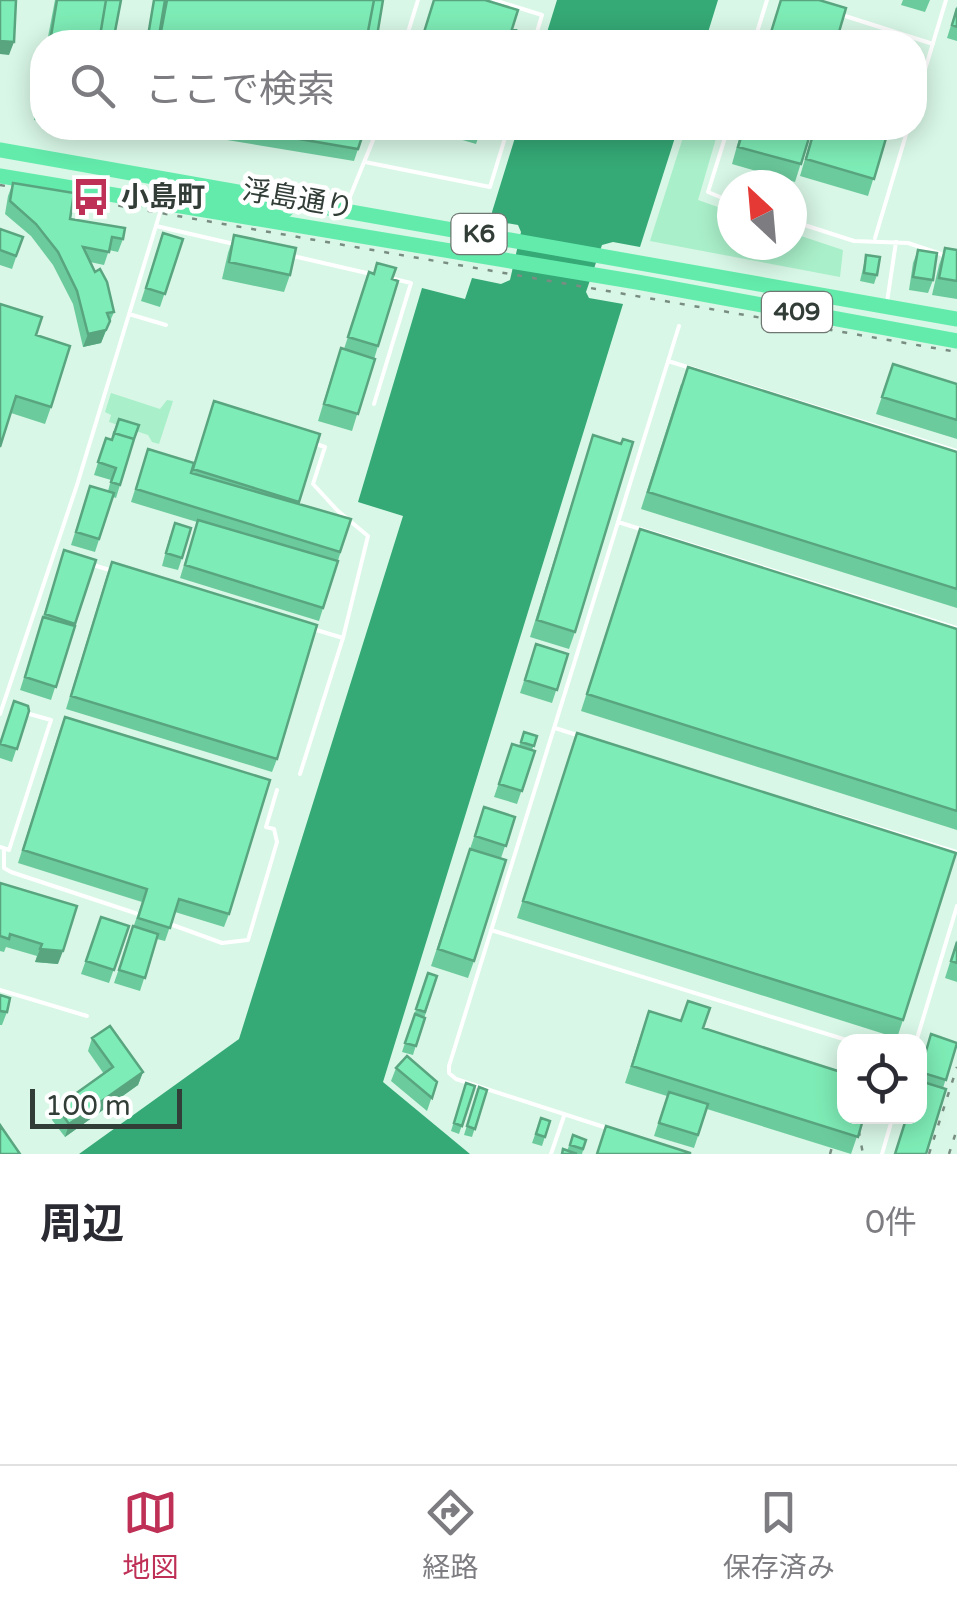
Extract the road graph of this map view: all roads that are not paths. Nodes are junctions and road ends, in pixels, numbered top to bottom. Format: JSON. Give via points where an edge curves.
{"nodes":[{"id":1,"x":418,"y":0,"type":"edge"},
{"id":2,"x":494,"y":0,"type":"edge"},
{"id":3,"x":767,"y":0,"type":"edge"},
{"id":4,"x":946,"y":0,"type":"edge"},
{"id":5,"x":830,"y":11,"type":"edge"},
{"id":6,"x":409,"y":30,"type":"edge"},
{"id":7,"x":538,"y":30,"type":"edge"},
{"id":8,"x":758,"y":30,"type":"edge"},
{"id":9,"x":889,"y":30,"type":"edge"},
{"id":10,"x":927,"y":42,"type":"edge"},
{"id":11,"x":933,"y":44,"type":"junction"},
{"id":12,"x":927,"y":64,"type":"edge"},
{"id":13,"x":374,"y":140,"type":"edge"},
{"id":14,"x":504,"y":140,"type":"edge"},
{"id":15,"x":724,"y":140,"type":"edge"},
{"id":16,"x":904,"y":140,"type":"edge"},
{"id":17,"x":0,"y":154,"type":"edge"},
{"id":18,"x":365,"y":162,"type":"junction"},
{"id":19,"x":0,"y":174,"type":"edge"},
{"id":20,"x":171,"y":178,"type":"junction"},
{"id":21,"x":717,"y":196,"type":"edge"},
{"id":22,"x":162,"y":205,"type":"junction"},
{"id":23,"x":346,"y":207,"type":"junction"},
{"id":24,"x":310,"y":213,"type":"junction"},
{"id":25,"x":156,"y":226,"type":"junction"},
{"id":26,"x":807,"y":226,"type":"edge"},
{"id":27,"x":342,"y":234,"type":"junction"},
{"id":28,"x":875,"y":240,"type":"junction"},
{"id":29,"x":896,"y":242,"type":"junction"},
{"id":30,"x":247,"y":246,"type":"edge"},
{"id":31,"x":283,"y":254,"type":"edge"},
{"id":32,"x":957,"y":260,"type":"edge"},
{"id":33,"x":888,"y":297,"type":"junction"},
{"id":34,"x":957,"y":308,"type":"edge"},
{"id":35,"x":129,"y":314,"type":"junction"},
{"id":36,"x":957,"y":318,"type":"edge"},
{"id":37,"x":166,"y":325,"type":"dead end"},
{"id":38,"x":679,"y":326,"type":"dead end"},
{"id":39,"x":884,"y":327,"type":"junction"},
{"id":40,"x":957,"y":327,"type":"edge"},
{"id":41,"x":957,"y":341,"type":"edge"},
{"id":42,"x":668,"y":360,"type":"junction"},
{"id":43,"x":374,"y":404,"type":"dead end"},
{"id":44,"x":308,"y":442,"type":"edge"},
{"id":45,"x":957,"y":451,"type":"edge"},
{"id":46,"x":618,"y":522,"type":"junction"},
{"id":47,"x":89,"y":564,"type":"edge"},
{"id":48,"x":123,"y":574,"type":"edge"},
{"id":49,"x":304,"y":626,"type":"edge"},
{"id":50,"x":957,"y":628,"type":"edge"},
{"id":51,"x":343,"y":638,"type":"junction"},
{"id":52,"x":18,"y":711,"type":"edge"},
{"id":53,"x":0,"y":714,"type":"edge"},
{"id":54,"x":554,"y":728,"type":"junction"},
{"id":55,"x":590,"y":739,"type":"edge"},
{"id":56,"x":300,"y":774,"type":"dead end"},
{"id":57,"x":277,"y":790,"type":"dead end"},
{"id":58,"x":810,"y":807,"type":"edge"},
{"id":59,"x":2,"y":848,"type":"edge"},
{"id":60,"x":957,"y":852,"type":"edge"},
{"id":61,"x":957,"y":906,"type":"edge"},
{"id":62,"x":138,"y":914,"type":"edge"},
{"id":63,"x":170,"y":924,"type":"edge"},
{"id":64,"x":491,"y":930,"type":"junction"},
{"id":65,"x":0,"y":990,"type":"edge"},
{"id":66,"x":86,"y":1016,"type":"dead end"},
{"id":67,"x":918,"y":1034,"type":"edge"},
{"id":68,"x":837,"y":1037,"type":"edge"},
{"id":69,"x":564,"y":1114,"type":"junction"},
{"id":70,"x":891,"y":1124,"type":"edge"},
{"id":71,"x":612,"y":1130,"type":"edge"},
{"id":72,"x":552,"y":1154,"type":"edge"},
{"id":73,"x":882,"y":1154,"type":"edge"}],
"edges":[{"from":1,"to":6,"type":"lane"},
{"from":2,"to":7,"type":"lane","via":[[542,15]]},
{"from":3,"to":8,"type":"lane"},
{"from":4,"to":11,"type":"lane"},
{"from":5,"to":9,"type":"lane"},
{"from":10,"to":11,"type":"lane"},
{"from":11,"to":12,"type":"lane"},
{"from":13,"to":18,"type":"lane"},
{"from":14,"to":18,"type":"lane","via":[[490,187]]},
{"from":15,"to":21,"type":"lane","via":[[708,192]]},
{"from":16,"to":28,"type":"lane"},
{"from":17,"to":20,"type":"highway","name":"浮島通り","number":"409"},
{"from":17,"to":24,"type":"highway","number":"K6"},
{"from":17,"to":36,"type":"highway","number":"K6"},
{"from":18,"to":23,"type":"lane"},
{"from":19,"to":22,"type":"highway","name":"浮島通り","number":"409"},
{"from":19,"to":24,"type":"highway"},
{"from":20,"to":22,"type":"lane"},
{"from":20,"to":23,"type":"highway","name":"浮島通り","number":"409"},
{"from":22,"to":25,"type":"lane"},
{"from":22,"to":27,"type":"highway","name":"浮島通り","number":"409"},
{"from":23,"to":27,"type":"lane"},
{"from":23,"to":33,"type":"highway","name":"浮島通り","number":"409"},
{"from":24,"to":40,"type":"highway","number":"K6"},
{"from":25,"to":30,"type":"lane"},
{"from":25,"to":35,"type":"lane"},
{"from":26,"to":28,"type":"lane","via":[[854,241]]},
{"from":27,"to":39,"type":"highway","name":"浮島通り","number":"409"},
{"from":28,"to":29,"type":"lane"},
{"from":29,"to":32,"type":"lane"},
{"from":29,"to":33,"type":"lane"},
{"from":31,"to":43,"type":"lane","via":[[411,282]]},
{"from":33,"to":34,"type":"highway","number":"409"},
{"from":33,"to":39,"type":"lane"},
{"from":35,"to":37,"type":"lane"},
{"from":35,"to":53,"type":"lane"},
{"from":38,"to":42,"type":"lane"},
{"from":39,"to":41,"type":"highway","number":"409"},
{"from":42,"to":45,"type":"lane"},
{"from":42,"to":46,"type":"lane"},
{"from":44,"to":51,"type":"lane","via":[[325,447],[313,484],[368,536]]},
{"from":46,"to":50,"type":"lane"},
{"from":46,"to":54,"type":"lane"},
{"from":47,"to":48,"type":"lane"},
{"from":49,"to":51,"type":"lane"},
{"from":51,"to":56,"type":"lane"},
{"from":52,"to":59,"type":"lane","via":[[51,720],[9,850]]},
{"from":54,"to":55,"type":"lane"},
{"from":54,"to":64,"type":"lane"},
{"from":57,"to":63,"type":"lane","via":[[266,827],[274,829],[277,842],[248,940],[222,943]]},
{"from":58,"to":60,"type":"lane"},
{"from":59,"to":62,"type":"lane","via":[[4,868],[11,872]]},
{"from":61,"to":67,"type":"lane"},
{"from":64,"to":68,"type":"lane"},
{"from":64,"to":69,"type":"lane","via":[[450,1072]]},
{"from":65,"to":66,"type":"lane"},
{"from":69,"to":71,"type":"lane"},
{"from":69,"to":72,"type":"lane"},
{"from":70,"to":73,"type":"lane"}]}
